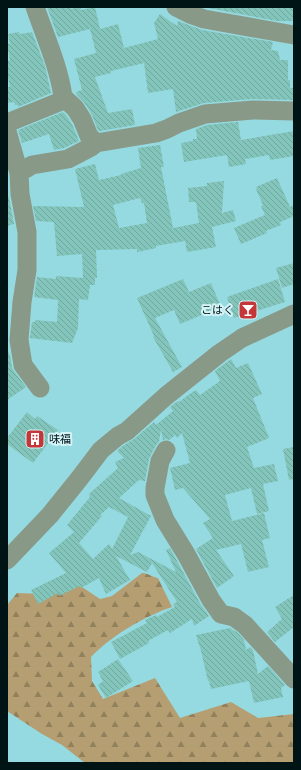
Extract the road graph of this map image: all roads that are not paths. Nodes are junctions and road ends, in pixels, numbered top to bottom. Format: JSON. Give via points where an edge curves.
{"nodes":[{"id":1,"x":35,"y":7,"type":"edge"},
{"id":2,"x":176,"y":7,"type":"edge"},
{"id":3,"x":294,"y":35,"type":"edge"},
{"id":4,"x":63,"y":97,"type":"junction"},
{"id":5,"x":294,"y":111,"type":"edge"},
{"id":6,"x":7,"y":123,"type":"edge"},
{"id":7,"x":7,"y":131,"type":"edge"},
{"id":8,"x":96,"y":142,"type":"junction"},
{"id":9,"x":19,"y":173,"type":"junction"},
{"id":10,"x":294,"y":314,"type":"edge"},
{"id":11,"x":40,"y":388,"type":"dead end"},
{"id":12,"x":166,"y":450,"type":"dead end"},
{"id":13,"x":7,"y":560,"type":"edge"},
{"id":14,"x":294,"y":679,"type":"edge"}],
"edges":[{"from":1,"to":4,"type":"street","via":[[48,42]]},
{"from":2,"to":3,"type":"street","via":[[204,19]]},
{"from":4,"to":6,"type":"street","via":[[60,102]]},
{"from":4,"to":8,"type":"street","via":[[75,108]]},
{"from":5,"to":8,"type":"street","via":[[253,110],[205,114],[156,133]]},
{"from":7,"to":9,"type":"street"},
{"from":8,"to":9,"type":"street","via":[[68,159],[32,166]]},
{"from":9,"to":11,"type":"street","via":[[26,232],[27,270],[19,340],[23,365]]},
{"from":10,"to":13,"type":"street","via":[[242,338],[220,353],[101,450],[50,515]]},
{"from":12,"to":14,"type":"street","via":[[160,461],[155,488],[155,495],[165,520],[221,614],[234,617],[245,625]]}]}
